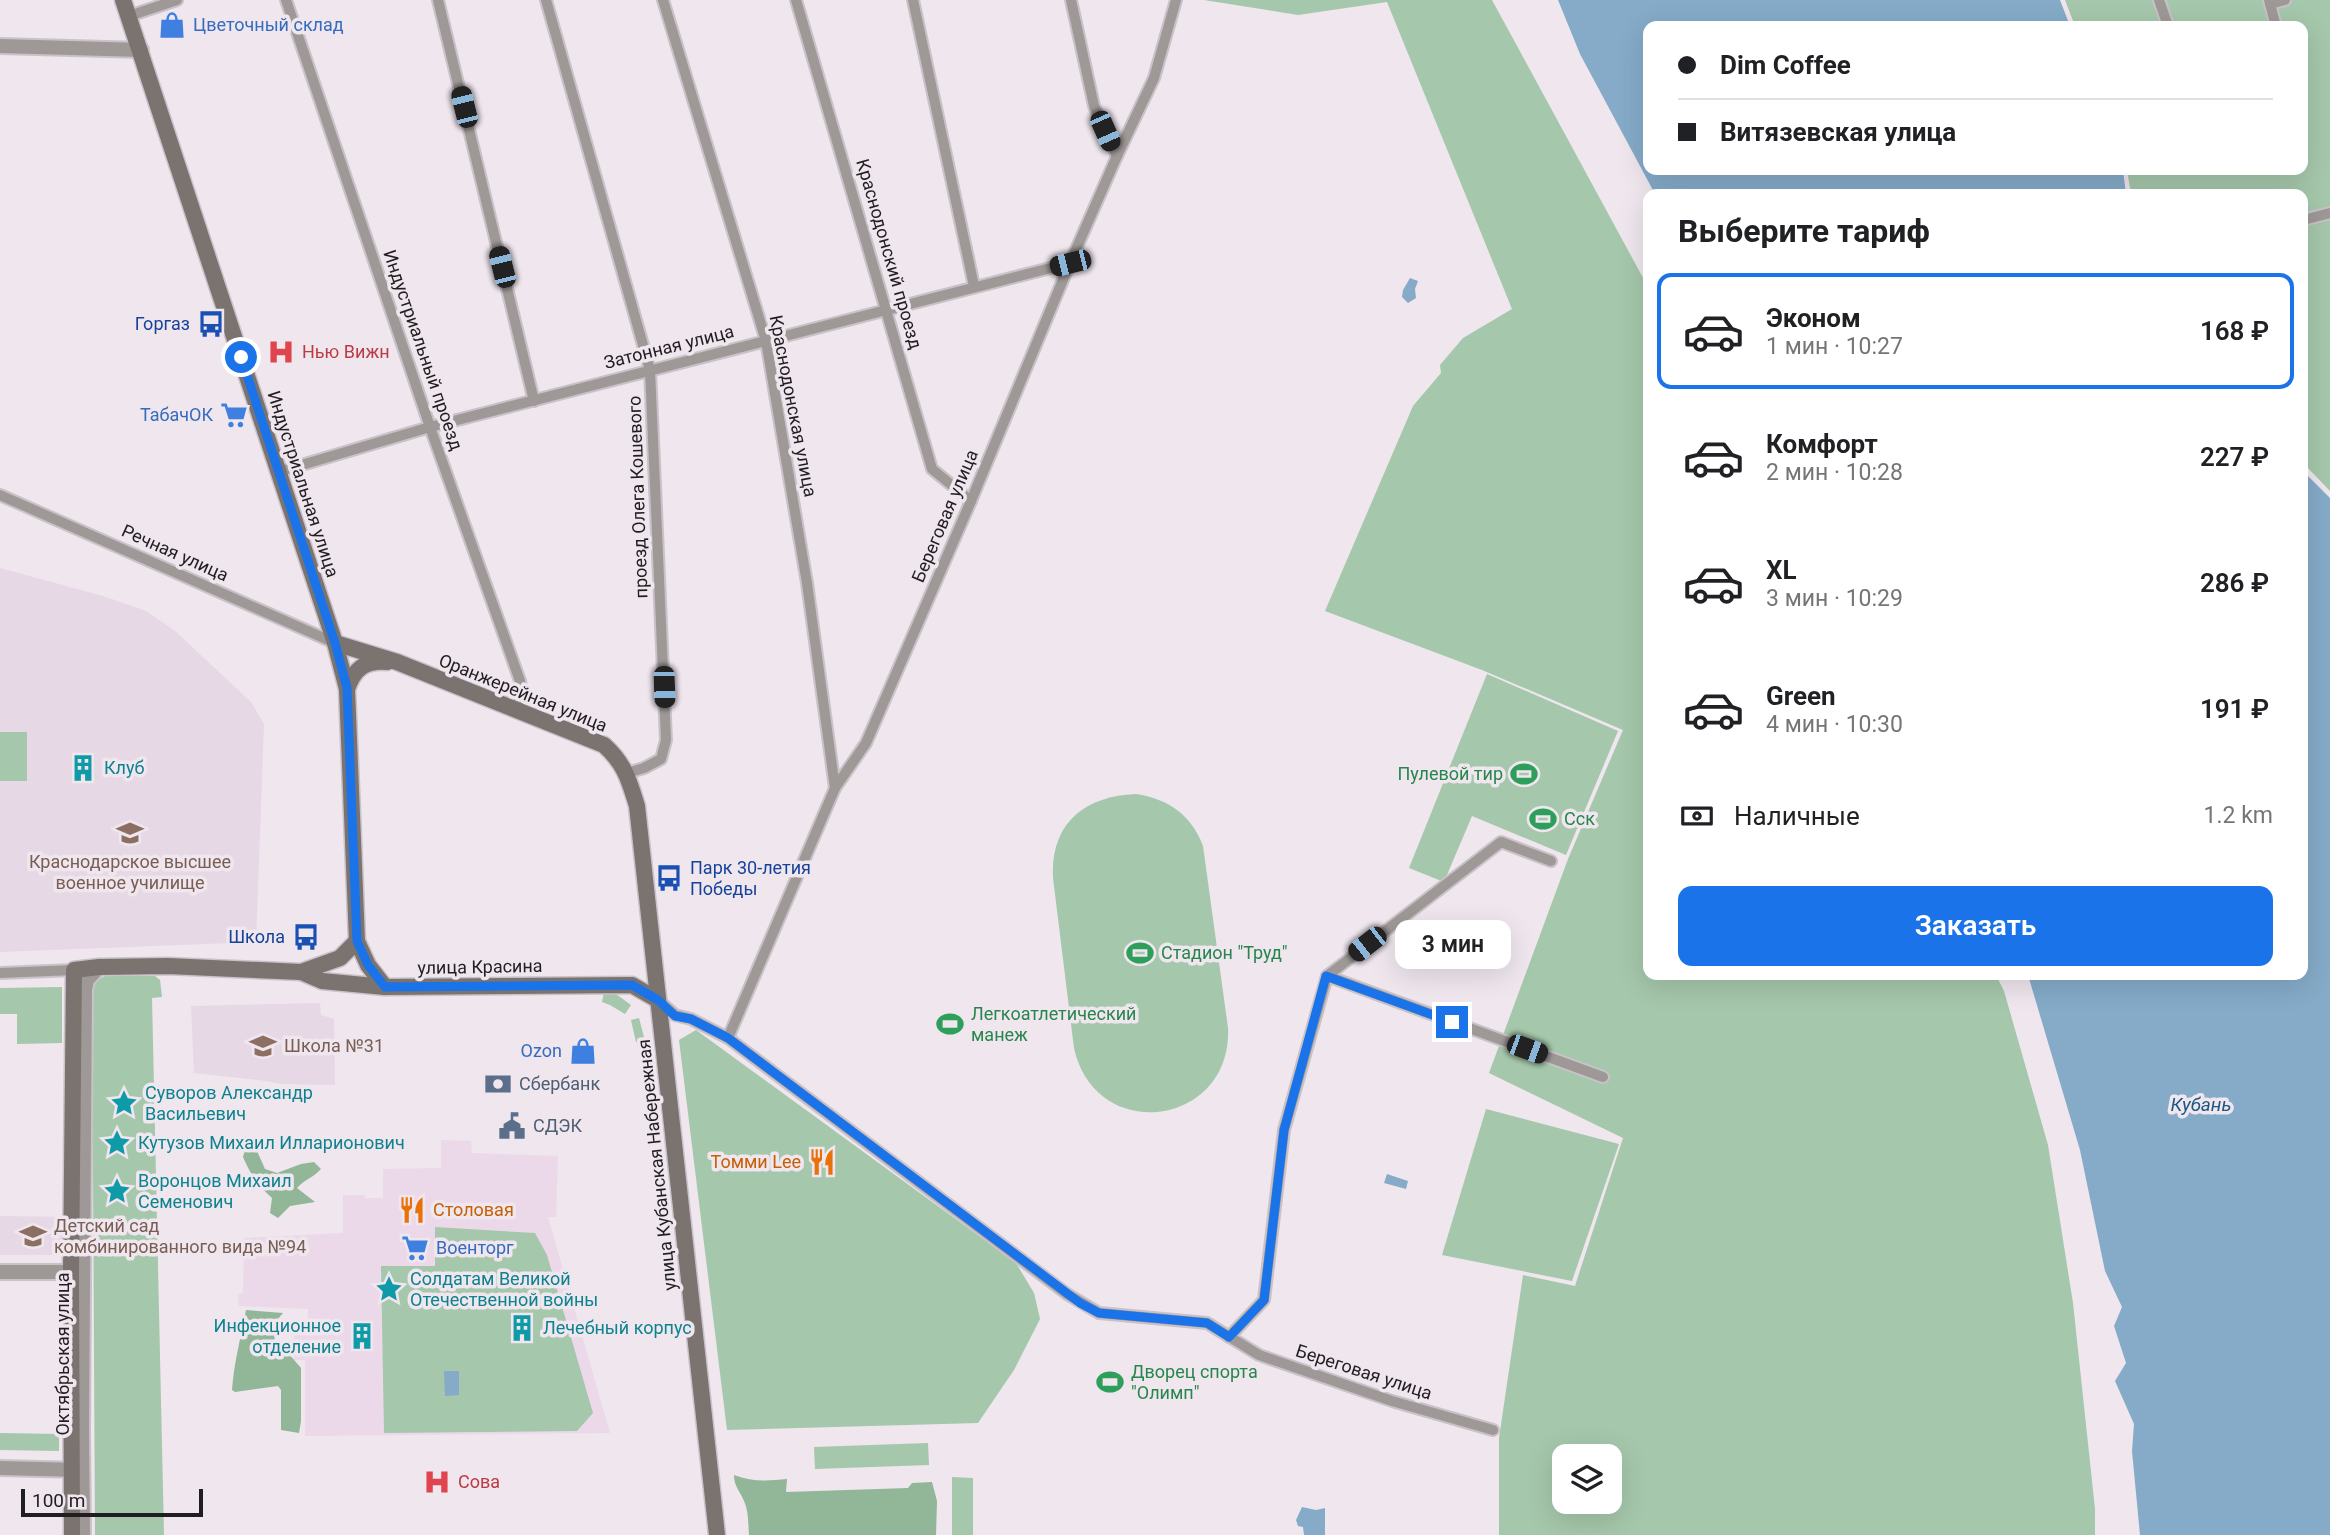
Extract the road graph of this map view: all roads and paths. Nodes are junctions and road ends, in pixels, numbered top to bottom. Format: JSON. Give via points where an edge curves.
{"nodes":[{"id":1,"x":177,"y":0,"type":"edge"},
{"id":2,"x":286,"y":0,"type":"edge"},
{"id":3,"x":438,"y":0,"type":"edge"},
{"id":4,"x":546,"y":0,"type":"edge"},
{"id":5,"x":663,"y":0,"type":"edge"},
{"id":6,"x":796,"y":0,"type":"edge"},
{"id":7,"x":913,"y":0,"type":"edge"},
{"id":8,"x":1071,"y":0,"type":"edge"},
{"id":9,"x":1176,"y":0,"type":"edge"},
{"id":10,"x":2159,"y":0,"type":"edge"},
{"id":11,"x":2285,"y":0,"type":"edge"},
{"id":12,"x":2269,"y":2,"type":"edge"},
{"id":13,"x":126,"y":8,"type":"edge"},
{"id":14,"x":2166,"y":21,"type":"edge"},
{"id":15,"x":2274,"y":21,"type":"edge"},
{"id":16,"x":0,"y":46,"type":"edge"},
{"id":17,"x":141,"y":50,"type":"junction"},
{"id":18,"x":1116,"y":156,"type":"junction"},
{"id":19,"x":2330,"y":213,"type":"edge"},
{"id":20,"x":2308,"y":219,"type":"edge"},
{"id":21,"x":1070,"y":263,"type":"junction"},
{"id":22,"x":974,"y":286,"type":"junction"},
{"id":23,"x":887,"y":308,"type":"junction"},
{"id":24,"x":766,"y":341,"type":"junction"},
{"id":25,"x":650,"y":370,"type":"junction"},
{"id":26,"x":534,"y":401,"type":"junction"},
{"id":27,"x":430,"y":427,"type":"junction"},
{"id":28,"x":278,"y":472,"type":"junction"},
{"id":29,"x":0,"y":495,"type":"edge"},
{"id":30,"x":971,"y":501,"type":"junction"},
{"id":31,"x":335,"y":643,"type":"junction"},
{"id":32,"x":397,"y":662,"type":"junction"},
{"id":33,"x":347,"y":688,"type":"junction"},
{"id":34,"x":515,"y":710,"type":"junction"},
{"id":35,"x":627,"y":773,"type":"junction"},
{"id":36,"x":835,"y":788,"type":"junction"},
{"id":37,"x":1551,"y":861,"type":"dead end"},
{"id":38,"x":357,"y":941,"type":"junction"},
{"id":39,"x":99,"y":967,"type":"junction"},
{"id":40,"x":74,"y":970,"type":"junction"},
{"id":41,"x":301,"y":972,"type":"junction"},
{"id":42,"x":0,"y":973,"type":"edge"},
{"id":43,"x":1326,"y":976,"type":"junction"},
{"id":44,"x":385,"y":987,"type":"junction"},
{"id":45,"x":658,"y":1000,"type":"junction"},
{"id":46,"x":728,"y":1038,"type":"junction"},
{"id":47,"x":1602,"y":1077,"type":"dead end"},
{"id":48,"x":0,"y":1272,"type":"edge"},
{"id":49,"x":77,"y":1272,"type":"junction"},
{"id":50,"x":1229,"y":1337,"type":"junction"},
{"id":51,"x":1493,"y":1430,"type":"dead end"},
{"id":52,"x":0,"y":1461,"type":"edge"},
{"id":53,"x":76,"y":1466,"type":"junction"},
{"id":54,"x":0,"y":1468,"type":"edge"},
{"id":55,"x":72,"y":1535,"type":"edge"},
{"id":56,"x":83,"y":1535,"type":"edge"},
{"id":57,"x":717,"y":1535,"type":"edge"}],
"edges":[{"from":1,"to":13,"type":"street"},
{"from":2,"to":27,"type":"street","name":"Индустриальный проезд"},
{"from":3,"to":26,"type":"street"},
{"from":4,"to":25,"type":"street","name":"проезд Олега Кошевого"},
{"from":5,"to":24,"type":"street","name":"Краснодонская улица"},
{"from":6,"to":23,"type":"street","name":"Краснодонский проезд"},
{"from":7,"to":22,"type":"street"},
{"from":8,"to":18,"type":"street","via":[[1094,106]]},
{"from":9,"to":18,"type":"street","name":"Береговая улица","via":[[1154,78]]},
{"from":10,"to":14,"type":"street"},
{"from":11,"to":12,"type":"street"},
{"from":12,"to":15,"type":"street"},
{"from":13,"to":17,"type":"main road","name":"Индустриальная улица"},
{"from":16,"to":17,"type":"street"},
{"from":17,"to":28,"type":"main road","name":"Индустриальная улица"},
{"from":18,"to":21,"type":"street","name":"Береговая улица"},
{"from":19,"to":20,"type":"street"},
{"from":21,"to":22,"type":"street","name":"Затонная улица"},
{"from":21,"to":30,"type":"street","name":"Береговая улица"},
{"from":22,"to":23,"type":"street","name":"Затонная улица"},
{"from":23,"to":24,"type":"street","name":"Затонная улица"},
{"from":23,"to":30,"type":"street","name":"Краснодонский проезд","via":[[932,469]]},
{"from":24,"to":25,"type":"street","name":"Затонная улица"},
{"from":24,"to":36,"type":"street","name":"Краснодонская улица","via":[[807,583]]},
{"from":25,"to":26,"type":"street","name":"Затонная улица"},
{"from":25,"to":35,"type":"street","name":"проезд Олега Кошевого","via":[[666,740],[661,759]]},
{"from":26,"to":27,"type":"street","name":"Затонная улица"},
{"from":27,"to":28,"type":"street","name":"Затонная улица"},
{"from":27,"to":34,"type":"street","name":"Индустриальный проезд","via":[[520,681],[522,692]]},
{"from":28,"to":31,"type":"main road","name":"Индустриальная улица"},
{"from":29,"to":31,"type":"street","name":"Речная улица"},
{"from":30,"to":36,"type":"street","name":"Береговая улица","via":[[866,743]]},
{"from":31,"to":32,"type":"main road","name":"Оранжерейная улица"},
{"from":31,"to":33,"type":"main road","name":"Индустриальная улица"},
{"from":32,"to":33,"type":"main road","via":[[366,664],[352,675]]},
{"from":32,"to":34,"type":"main road","name":"Оранжерейная улица"},
{"from":33,"to":38,"type":"main road","name":"Индустриальная улица"},
{"from":34,"to":35,"type":"main road","name":"Оранжерейная улица","via":[[604,744]]},
{"from":35,"to":45,"type":"main road","name":"Оранжерейная улица","via":[[637,806]]},
{"from":36,"to":46,"type":"street","name":"Береговая улица"},
{"from":37,"to":43,"type":"street","via":[[1501,842]]},
{"from":38,"to":41,"type":"main road","name":"улица Красина","via":[[340,958]]},
{"from":38,"to":44,"type":"main road","name":"Индустриальная улица"},
{"from":39,"to":40,"type":"main road","name":"улица Красина"},
{"from":39,"to":41,"type":"main road","name":"улица Красина"},
{"from":39,"to":49,"type":"street","name":"Октябрьская улица","via":[[85,989]]},
{"from":40,"to":42,"type":"street","name":"улица Красина"},
{"from":40,"to":49,"type":"main road","name":"Октябрьская улица"},
{"from":41,"to":44,"type":"main road","name":"улица Красина","via":[[322,981]]},
{"from":43,"to":47,"type":"street"},
{"from":43,"to":50,"type":"street","via":[[1284,1130],[1264,1300]]},
{"from":44,"to":45,"type":"main road","name":"улица Красина","via":[[632,985]]},
{"from":45,"to":46,"type":"street","name":"Береговая улица","via":[[675,1016]]},
{"from":45,"to":57,"type":"main road","name":"улица Кубанская Набережная"},
{"from":46,"to":50,"type":"street","name":"Береговая улица","via":[[1080,1303],[1099,1313],[1207,1323]]},
{"from":48,"to":49,"type":"street"},
{"from":49,"to":53,"type":"main road","name":"Октябрьская улица"},
{"from":50,"to":51,"type":"street","name":"Береговая улица","via":[[1259,1355]]},
{"from":52,"to":53,"type":"street"},
{"from":53,"to":54,"type":"street"},
{"from":53,"to":55,"type":"main road","name":"Октябрьская улица"},
{"from":53,"to":56,"type":"street","name":"Октябрьская улица"}]}
